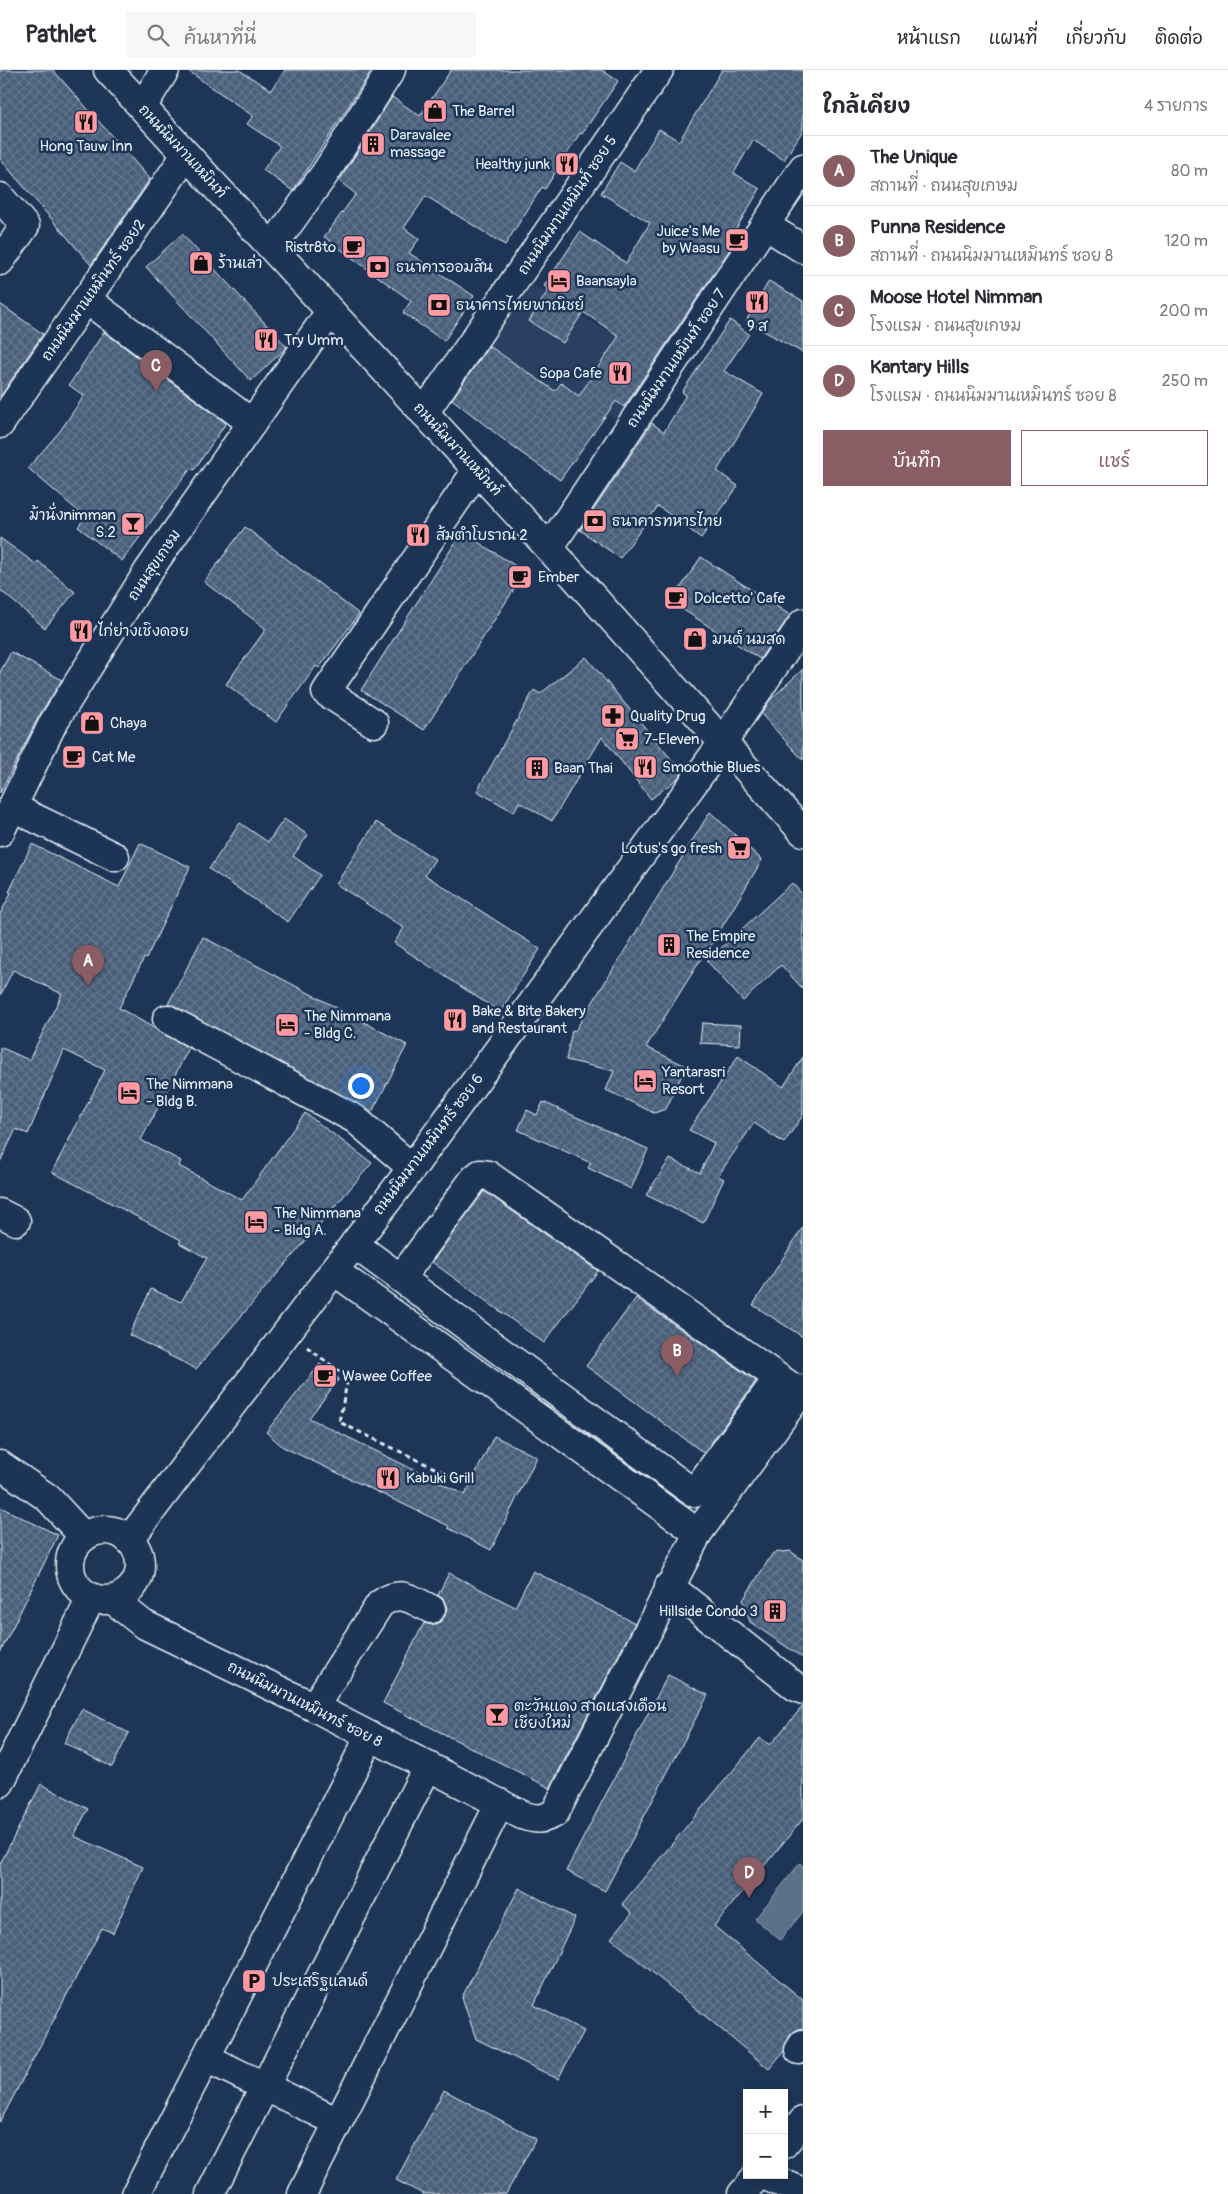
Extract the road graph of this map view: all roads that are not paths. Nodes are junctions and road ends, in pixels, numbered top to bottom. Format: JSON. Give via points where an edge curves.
{"nodes":[{"id":1,"x":108,"y":70,"type":"edge"},
{"id":2,"x":165,"y":70,"type":"edge"},
{"id":3,"x":392,"y":70,"type":"edge"},
{"id":4,"x":659,"y":70,"type":"edge"},
{"id":5,"x":142,"y":107,"type":"junction"},
{"id":6,"x":186,"y":155,"type":"junction"},
{"id":7,"x":803,"y":168,"type":"edge"},
{"id":8,"x":0,"y":197,"type":"edge"},
{"id":9,"x":765,"y":225,"type":"junction"},
{"id":10,"x":272,"y":247,"type":"junction"},
{"id":11,"x":803,"y":248,"type":"edge"},
{"id":12,"x":0,"y":261,"type":"edge"},
{"id":13,"x":86,"y":299,"type":"junction"},
{"id":14,"x":330,"y":312,"type":"junction"},
{"id":15,"x":424,"y":413,"type":"junction"},
{"id":16,"x":252,"y":423,"type":"junction"},
{"id":17,"x":0,"y":424,"type":"edge"},
{"id":18,"x":477,"y":470,"type":"junction"},
{"id":19,"x":549,"y":548,"type":"junction"},
{"id":20,"x":803,"y":622,"type":"edge"},
{"id":21,"x":374,"y":723,"type":"dead end"},
{"id":22,"x":722,"y":744,"type":"junction"},
{"id":23,"x":12,"y":807,"type":"junction"},
{"id":24,"x":0,"y":832,"type":"edge"},
{"id":25,"x":803,"y":832,"type":"edge"},
{"id":26,"x":115,"y":857,"type":"dead end"},
{"id":27,"x":167,"y":1019,"type":"dead end"},
{"id":28,"x":412,"y":1168,"type":"junction"},
{"id":29,"x":354,"y":1244,"type":"junction"},
{"id":30,"x":334,"y":1271,"type":"junction"},
{"id":31,"x":401,"y":1278,"type":"junction"},
{"id":32,"x":778,"y":1378,"type":"junction"},
{"id":33,"x":802,"y":1391,"type":"edge"},
{"id":34,"x":0,"y":1465,"type":"edge"},
{"id":35,"x":698,"y":1534,"type":"junction"},
{"id":36,"x":84,"y":1537,"type":"junction"},
{"id":37,"x":129,"y":1540,"type":"junction"},
{"id":38,"x":669,"y":1586,"type":"junction"},
{"id":39,"x":102,"y":1599,"type":"junction"},
{"id":40,"x":431,"y":1609,"type":"dead end"},
{"id":41,"x":803,"y":1690,"type":"edge"},
{"id":42,"x":314,"y":1707,"type":"junction"},
{"id":43,"x":370,"y":1736,"type":"junction"},
{"id":44,"x":428,"y":1766,"type":"junction"},
{"id":45,"x":0,"y":1783,"type":"edge"},
{"id":46,"x":500,"y":1803,"type":"junction"},
{"id":47,"x":206,"y":2058,"type":"junction"},
{"id":48,"x":265,"y":2086,"type":"junction"},
{"id":49,"x":803,"y":2121,"type":"edge"},
{"id":50,"x":338,"y":2122,"type":"junction"},
{"id":51,"x":788,"y":2139,"type":"edge"},
{"id":52,"x":755,"y":2179,"type":"edge"},
{"id":53,"x":773,"y":2179,"type":"edge"},
{"id":54,"x":803,"y":2192,"type":"edge"},
{"id":55,"x":136,"y":2194,"type":"edge"},
{"id":56,"x":210,"y":2194,"type":"edge"},
{"id":57,"x":302,"y":2194,"type":"edge"},
{"id":58,"x":742,"y":2194,"type":"edge"}],
"edges":[{"from":1,"to":5,"type":"street","name":"ถนนนิมมานเหมินท์"},
{"from":2,"to":5,"type":"street"},
{"from":3,"to":10,"type":"street","via":[[326,172]]},
{"from":4,"to":15,"type":"street","name":"ถนนนิมมานเหมินท์ ซอย 5"},
{"from":5,"to":6,"type":"street","name":"ถนนนิมมานเหมินท์"},
{"from":6,"to":10,"type":"street","name":"ถนนนิมมานเหมินท์"},
{"from":6,"to":13,"type":"street","name":"ถนนนิมมานเหมินทร์ ซอย2"},
{"from":7,"to":9,"type":"street","name":"ถนนนิมมานเหมินท์ ซอย 7"},
{"from":8,"to":12,"type":"street","via":[[25,226]]},
{"from":9,"to":11,"type":"street"},
{"from":9,"to":19,"type":"street","name":"ถนนนิมมานเหมินท์ ซอย 7"},
{"from":10,"to":14,"type":"street","name":"ถนนนิมมานเหมินท์"},
{"from":13,"to":16,"type":"street"},
{"from":13,"to":17,"type":"street","name":"ถนนนิมมานเหมินทร์ ซอย2"},
{"from":14,"to":15,"type":"street","name":"ถนนนิมมานเหมินท์"},
{"from":14,"to":16,"type":"street","name":"ถนนสุขเกษม"},
{"from":15,"to":18,"type":"street","name":"ถนนนิมมานเหมินท์"},
{"from":16,"to":23,"type":"street","name":"ถนนสุขเกษม","via":[[149,570],[53,723]]},
{"from":18,"to":19,"type":"street","name":"ถนนนิมมานเหมินท์"},
{"from":18,"to":21,"type":"street","via":[[326,692]]},
{"from":19,"to":22,"type":"street","name":"ถนนนิมมานเหมินท์"},
{"from":20,"to":22,"type":"street","name":"ถนนนิมมานเหมินทร์ ซอย 6"},
{"from":22,"to":25,"type":"street","name":"ถนนนิมมานเหมินท์"},
{"from":22,"to":28,"type":"street","name":"ถนนนิมมานเหมินทร์ ซอย 6"},
{"from":23,"to":24,"type":"street","name":"ถนนสุขเกษม"},
{"from":23,"to":26,"type":"street"},
{"from":27,"to":28,"type":"street","via":[[355,1119]]},
{"from":28,"to":29,"type":"street","name":"ถนนนิมมานเหมินทร์ ซอย 6"},
{"from":29,"to":30,"type":"street","name":"ถนนนิมมานเหมินทร์ ซอย 6"},
{"from":29,"to":31,"type":"street"},
{"from":30,"to":35,"type":"street"},
{"from":30,"to":37,"type":"street","name":"ถนนนิมมานเหมินทร์ ซอย 6"},
{"from":31,"to":32,"type":"street","via":[[474,1179],[480,1174],[488,1175]]},
{"from":31,"to":32,"type":"street","via":[[694,1493]]},
{"from":32,"to":33,"type":"street"},
{"from":33,"to":35,"type":"street","name":"ถนนนิมมานเหมินทร์ ซอย 8"},
{"from":34,"to":36,"type":"street","via":[[48,1498]]},
{"from":35,"to":38,"type":"street","name":"ถนนนิมมานเหมินทร์ ซอย 8"},
{"from":36,"to":37,"type":"street","via":[[102,1530],[112,1531]]},
{"from":36,"to":39,"type":"street","via":[[74,1550],[70,1564],[75,1584],[82,1592]]},
{"from":37,"to":39,"type":"street","via":[[140,1558],[137,1579],[131,1588]]},
{"from":38,"to":41,"type":"street"},
{"from":38,"to":46,"type":"street","name":"ถนนนิมมานเหมินทร์ ซอย 8","via":[[555,1813],[544,1820],[534,1819]]},
{"from":39,"to":42,"type":"street","name":"ถนนนิมมานเหมินทร์ ซอย 8","via":[[143,1624]]},
{"from":39,"to":45,"type":"street"},
{"from":40,"to":42,"type":"street","via":[[399,1596],[392,1596],[380,1604]]},
{"from":42,"to":43,"type":"street","name":"ถนนนิมมานเหมินทร์ ซอย 8"},
{"from":43,"to":44,"type":"street","name":"ถนนนิมมานเหมินทร์ ซอย 8"},
{"from":43,"to":47,"type":"street"},
{"from":44,"to":46,"type":"street","name":"ถนนนิมมานเหมินทร์ ซอย 8"},
{"from":44,"to":48,"type":"street"},
{"from":46,"to":50,"type":"street"},
{"from":47,"to":48,"type":"street"},
{"from":47,"to":55,"type":"street"},
{"from":48,"to":50,"type":"street"},
{"from":48,"to":56,"type":"street"},
{"from":49,"to":51,"type":"street"},
{"from":50,"to":57,"type":"street"},
{"from":52,"to":58,"type":"street"},
{"from":53,"to":54,"type":"street"}]}
